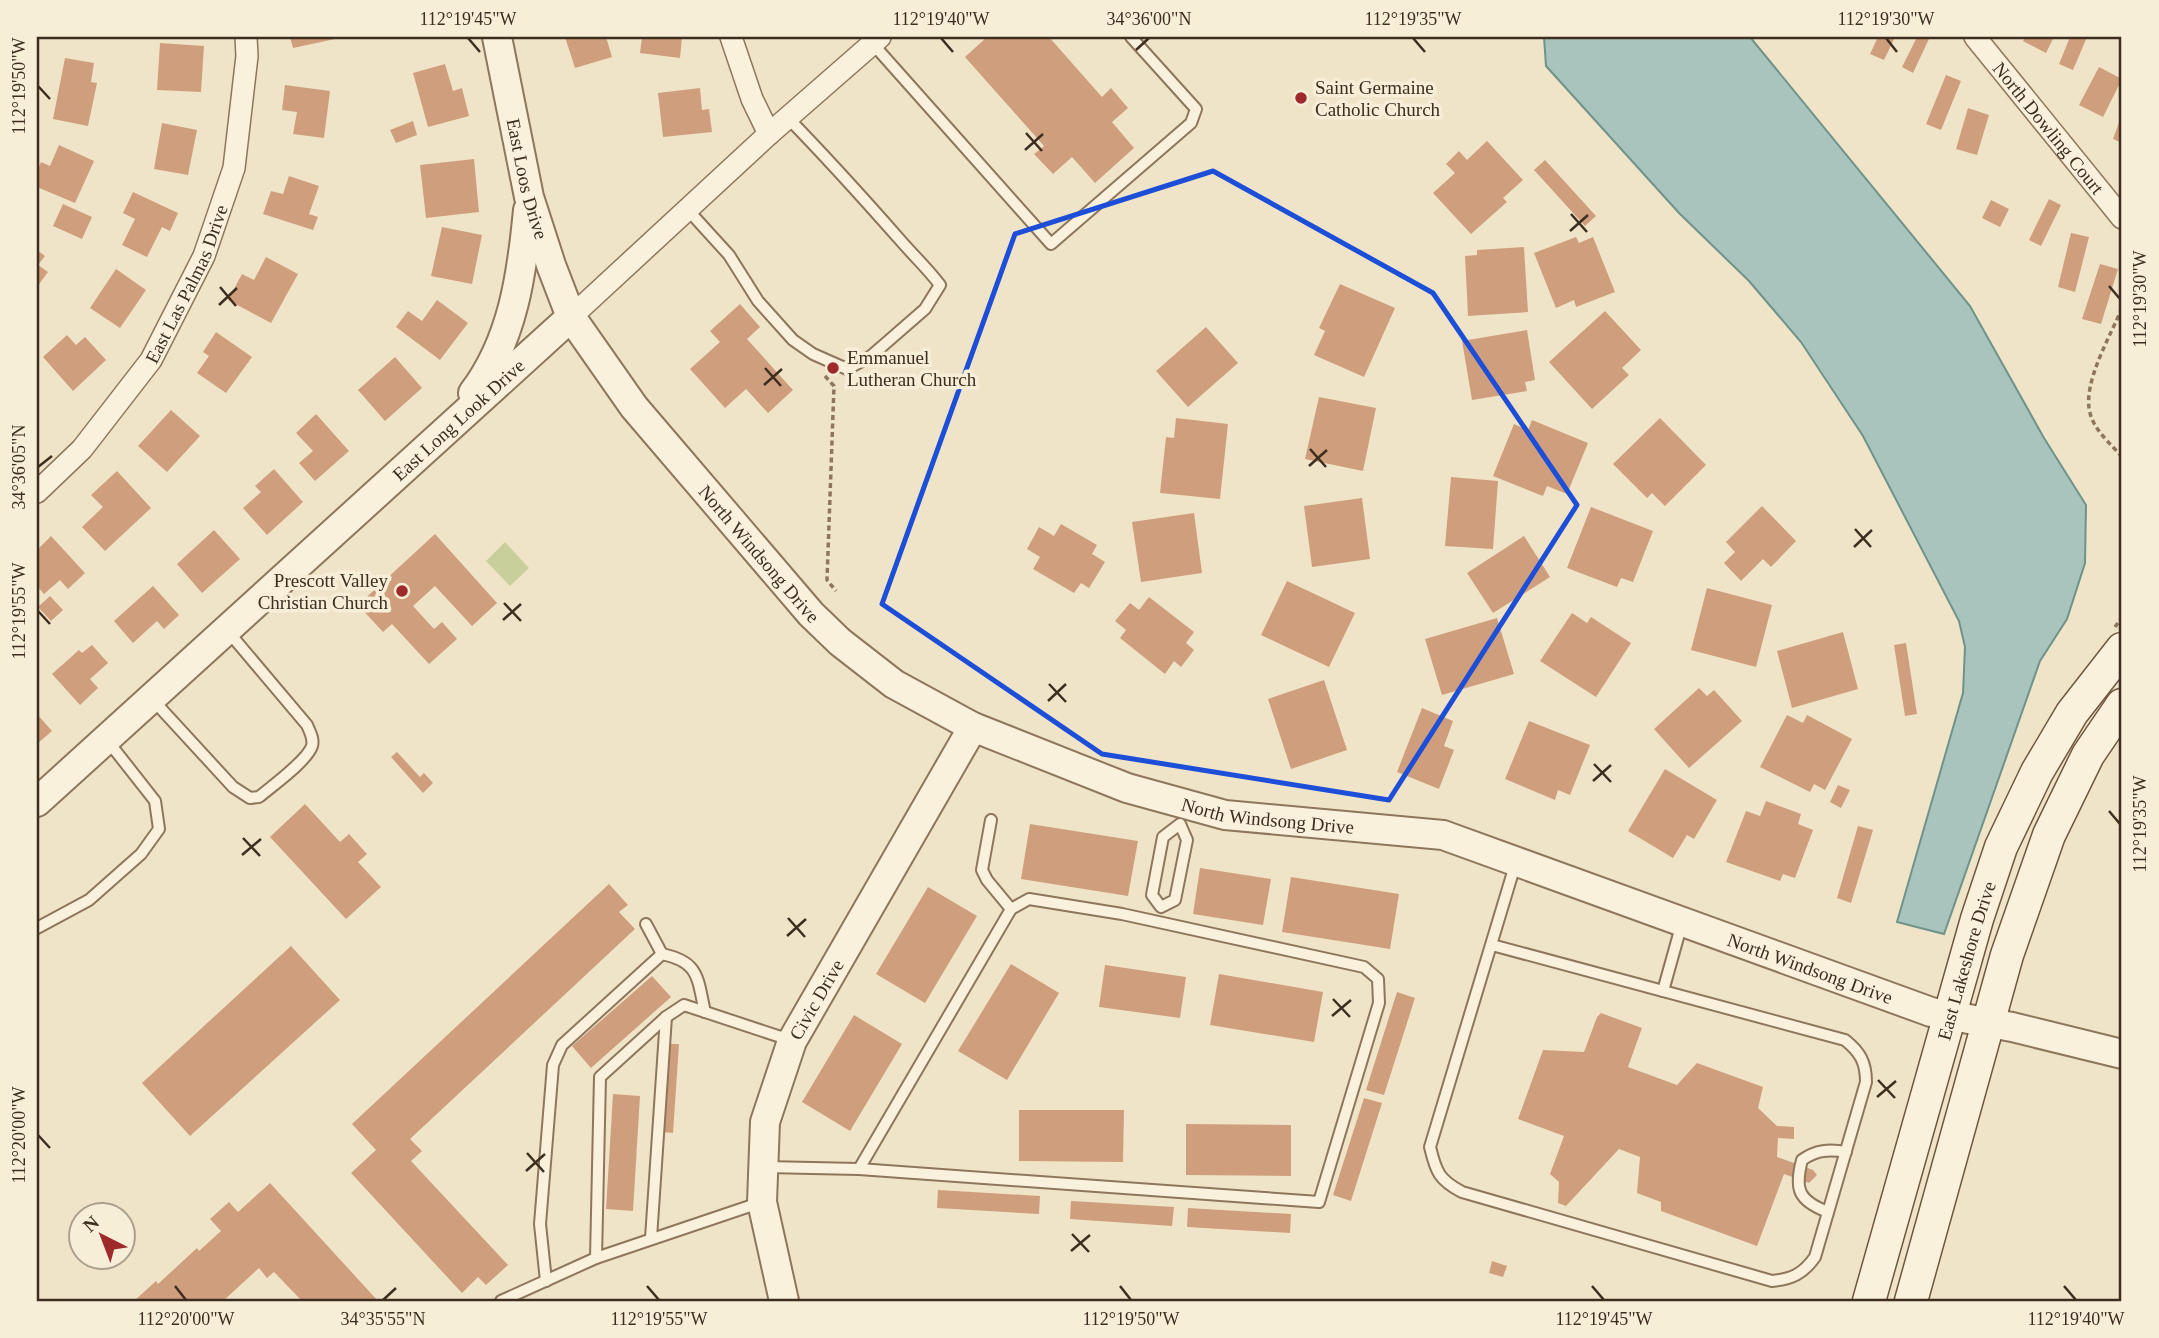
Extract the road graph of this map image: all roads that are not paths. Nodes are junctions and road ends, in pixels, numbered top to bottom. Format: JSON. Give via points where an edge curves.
{"nodes":[{"id":1,"x":246,"y":37,"type":"edge"},
{"id":2,"x":497,"y":37,"type":"edge"},
{"id":3,"x":731,"y":37,"type":"edge"},
{"id":4,"x":1131,"y":37,"type":"edge"},
{"id":5,"x":1975,"y":37,"type":"edge"},
{"id":6,"x":877,"y":40,"type":"edge"},
{"id":7,"x":788,"y":118,"type":"junction"},
{"id":8,"x":769,"y":134,"type":"junction"},
{"id":9,"x":530,"y":197,"type":"junction"},
{"id":10,"x":688,"y":210,"type":"junction"},
{"id":11,"x":2122,"y":218,"type":"edge"},
{"id":12,"x":571,"y":317,"type":"junction"},
{"id":13,"x":441,"y":435,"type":"junction"},
{"id":14,"x":37,"y":492,"type":"edge"},
{"id":15,"x":226,"y":629,"type":"junction"},
{"id":16,"x":2122,"y":649,"type":"edge"},
{"id":17,"x":151,"y":698,"type":"junction"},
{"id":18,"x":2122,"y":705,"type":"edge"},
{"id":19,"x":973,"y":727,"type":"junction"},
{"id":20,"x":106,"y":739,"type":"junction"},
{"id":21,"x":37,"y":802,"type":"edge"},
{"id":22,"x":1184,"y":814,"type":"junction"},
{"id":23,"x":991,"y":820,"type":"dead end"},
{"id":24,"x":1516,"y":862,"type":"junction"},
{"id":25,"x":1161,"y":907,"type":"junction"},
{"id":26,"x":1011,"y":909,"type":"junction"},
{"id":27,"x":1159,"y":922,"type":"junction"},
{"id":28,"x":1682,"y":922,"type":"junction"},
{"id":29,"x":646,"y":924,"type":"dead end"},
{"id":30,"x":37,"y":928,"type":"edge"},
{"id":31,"x":1492,"y":945,"type":"junction"},
{"id":32,"x":662,"y":954,"type":"junction"},
{"id":33,"x":1663,"y":991,"type":"junction"},
{"id":34,"x":705,"y":1012,"type":"junction"},
{"id":35,"x":666,"y":1017,"type":"junction"},
{"id":36,"x":1950,"y":1017,"type":"junction"},
{"id":37,"x":1988,"y":1023,"type":"junction"},
{"id":38,"x":792,"y":1041,"type":"junction"},
{"id":39,"x":2122,"y":1054,"type":"edge"},
{"id":40,"x":1846,"y":1152,"type":"junction"},
{"id":41,"x":763,"y":1167,"type":"junction"},
{"id":42,"x":859,"y":1169,"type":"junction"},
{"id":43,"x":762,"y":1202,"type":"junction"},
{"id":44,"x":1828,"y":1212,"type":"junction"},
{"id":45,"x":651,"y":1238,"type":"junction"},
{"id":46,"x":596,"y":1258,"type":"junction"},
{"id":47,"x":546,"y":1281,"type":"junction"},
{"id":48,"x":501,"y":1301,"type":"edge"},
{"id":49,"x":784,"y":1301,"type":"edge"},
{"id":50,"x":1869,"y":1301,"type":"edge"},
{"id":51,"x":1911,"y":1301,"type":"edge"}],
"edges":[{"from":1,"to":14,"type":"street","name":"East Las Palmas Drive","via":[[234,168],[204,256],[151,360],[82,449]]},
{"from":2,"to":9,"type":"street","name":"East Loos Drive"},
{"from":3,"to":8,"type":"street"},
{"from":4,"to":6,"type":"lane","via":[[1196,109],[1191,123],[1051,244]]},
{"from":5,"to":11,"type":"street","name":"North Dowling Court"},
{"from":6,"to":7,"type":"street","name":"East Long Look Drive"},
{"from":7,"to":8,"type":"street","name":"East Long Look Drive"},
{"from":7,"to":10,"type":"lane","via":[[940,285],[925,309],[871,356],[847,369],[813,355],[758,301],[729,255]]},
{"from":8,"to":10,"type":"street","name":"East Long Look Drive"},
{"from":9,"to":12,"type":"street","name":"East Loos Drive"},
{"from":9,"to":13,"type":"street","via":[[515,300],[500,347],[481,382]]},
{"from":10,"to":12,"type":"street","name":"East Long Look Drive"},
{"from":12,"to":13,"type":"street","name":"East Long Look Drive"},
{"from":12,"to":19,"type":"street","name":"North Windsong Drive","via":[[634,407],[811,614],[894,684]]},
{"from":13,"to":15,"type":"street","name":"East Long Look Drive"},
{"from":15,"to":17,"type":"street","name":"East Long Look Drive"},
{"from":15,"to":17,"type":"lane","via":[[307,725],[312,746],[307,755],[259,797],[250,798],[233,787]]},
{"from":16,"to":36,"type":"main road","name":"East Lakeshore Drive","via":[[2072,713],[2001,847]]},
{"from":17,"to":20,"type":"street","name":"East Long Look Drive"},
{"from":18,"to":37,"type":"main road","name":"East Lakeshore Drive","via":[[2088,755],[2049,835]]},
{"from":19,"to":22,"type":"street","name":"North Windsong Drive"},
{"from":19,"to":38,"type":"street","name":"Civic Drive"},
{"from":20,"to":21,"type":"street","name":"East Long Look Drive"},
{"from":20,"to":30,"type":"lane","via":[[155,801],[159,829],[141,854],[89,900]]},
{"from":22,"to":24,"type":"street","name":"North Windsong Drive","via":[[1443,835]]},
{"from":22,"to":25,"type":"lane","via":[[1187,840],[1175,900]]},
{"from":22,"to":25,"type":"lane","via":[[1163,836],[1152,895]]},
{"from":23,"to":26,"type":"lane","via":[[982,870]]},
{"from":24,"to":28,"type":"street","name":"North Windsong Drive"},
{"from":24,"to":31,"type":"lane"},
{"from":25,"to":27,"type":"lane"},
{"from":26,"to":27,"type":"lane","via":[[1029,899]]},
{"from":26,"to":42,"type":"lane"},
{"from":27,"to":42,"type":"lane","via":[[1364,967],[1378,979],[1379,1003],[1319,1202]]},
{"from":28,"to":33,"type":"lane"},
{"from":28,"to":36,"type":"street","name":"North Windsong Drive"},
{"from":29,"to":32,"type":"lane"},
{"from":31,"to":33,"type":"lane"},
{"from":31,"to":44,"type":"lane","via":[[1430,1147],[1436,1171],[1448,1185],[1772,1281],[1791,1279],[1806,1270],[1815,1257]]},
{"from":32,"to":34,"type":"lane","via":[[682,958],[695,972]]},
{"from":32,"to":47,"type":"lane","via":[[562,1045],[553,1065],[540,1224]]},
{"from":33,"to":40,"type":"lane","via":[[1845,1040],[1859,1051],[1866,1082]]},
{"from":34,"to":35,"type":"lane","via":[[684,1005]]},
{"from":34,"to":38,"type":"lane"},
{"from":35,"to":45,"type":"lane"},
{"from":35,"to":46,"type":"lane","via":[[600,1077]]},
{"from":36,"to":37,"type":"street","name":"North Windsong Drive"},
{"from":36,"to":50,"type":"main road","name":"East Lakeshore Drive"},
{"from":37,"to":39,"type":"street","name":"North Windsong Drive"},
{"from":37,"to":51,"type":"main road","name":"East Lakeshore Drive"},
{"from":38,"to":41,"type":"street","name":"Civic Drive","via":[[765,1122]]},
{"from":40,"to":44,"type":"lane"},
{"from":40,"to":44,"type":"lane","via":[[1829,1149],[1802,1160],[1797,1185],[1801,1195]]},
{"from":41,"to":42,"type":"lane"},
{"from":41,"to":43,"type":"street","name":"Civic Drive"},
{"from":43,"to":45,"type":"lane"},
{"from":43,"to":49,"type":"street","name":"Civic Drive"},
{"from":45,"to":46,"type":"lane"},
{"from":46,"to":47,"type":"lane"},
{"from":47,"to":48,"type":"lane"}]}
